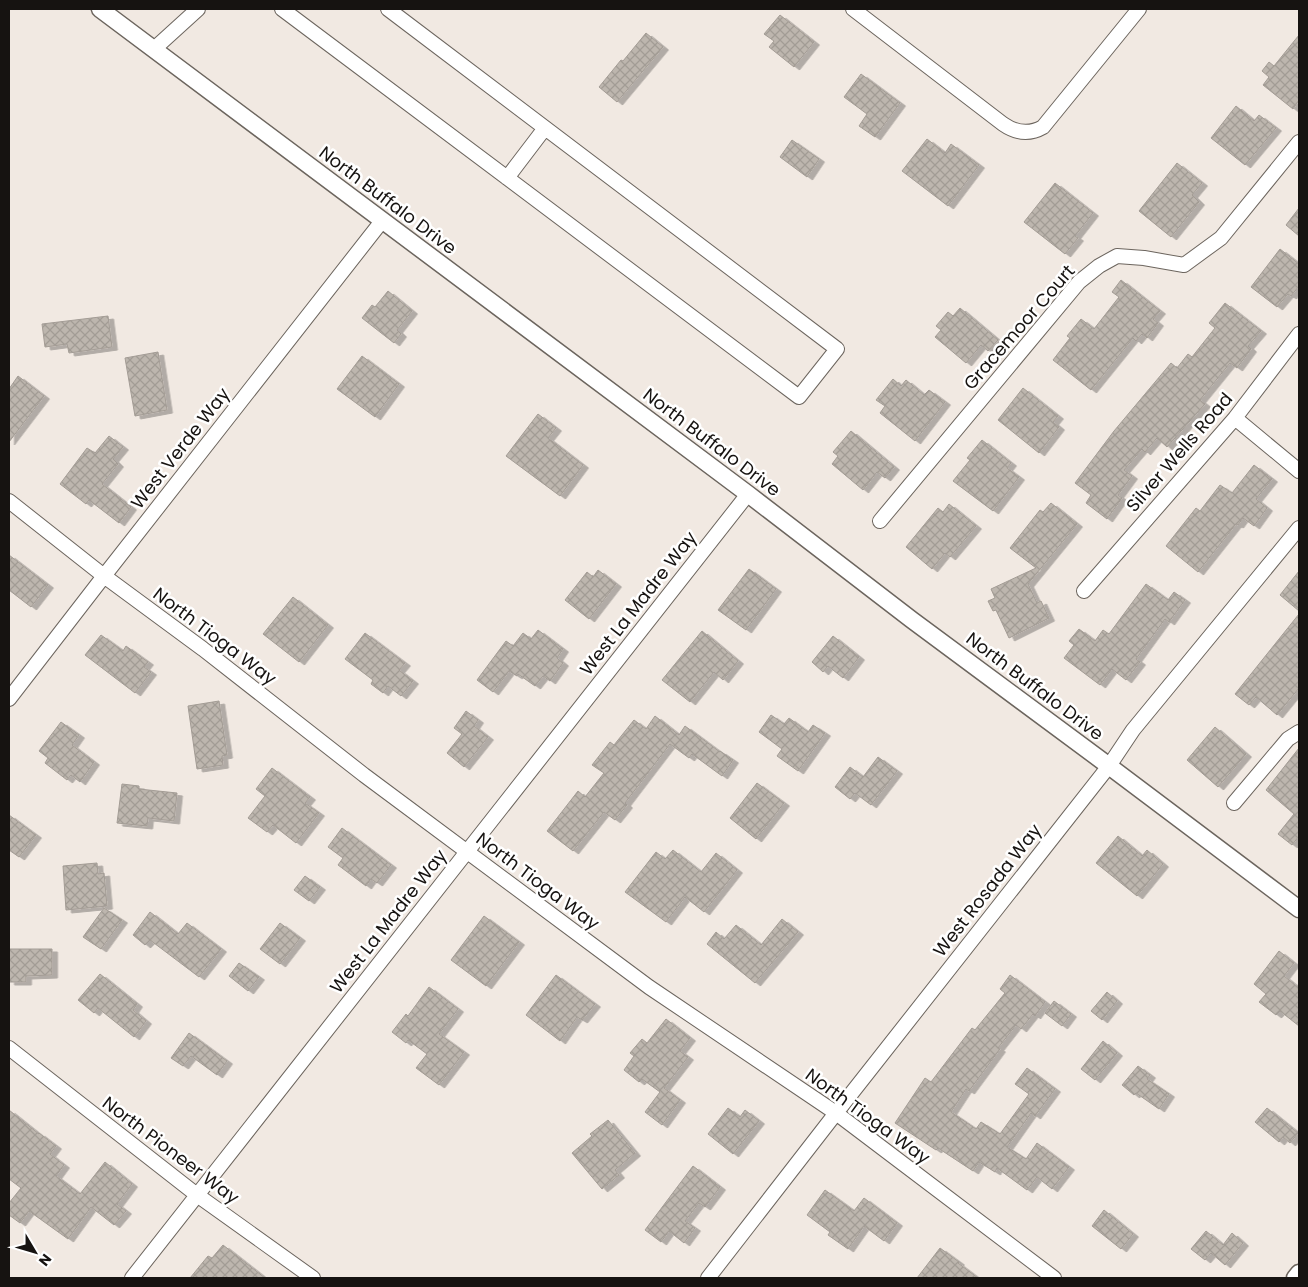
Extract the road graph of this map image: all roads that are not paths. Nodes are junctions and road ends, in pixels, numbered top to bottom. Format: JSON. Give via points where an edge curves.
{"nodes":[{"id":1,"x":100,"y":9,"type":"edge"},
{"id":2,"x":198,"y":9,"type":"edge"},
{"id":3,"x":282,"y":9,"type":"edge"},
{"id":4,"x":388,"y":9,"type":"edge"},
{"id":5,"x":853,"y":9,"type":"edge"},
{"id":6,"x":1139,"y":9,"type":"edge"},
{"id":7,"x":154,"y":49,"type":"junction"},
{"id":8,"x":545,"y":128,"type":"junction"},
{"id":9,"x":1299,"y":142,"type":"edge"},
{"id":10,"x":507,"y":178,"type":"junction"},
{"id":11,"x":382,"y":221,"type":"junction"},
{"id":12,"x":1299,"y":334,"type":"edge"},
{"id":13,"x":1235,"y":418,"type":"junction"},
{"id":14,"x":1299,"y":471,"type":"edge"},
{"id":15,"x":748,"y":494,"type":"junction"},
{"id":16,"x":9,"y":502,"type":"edge"},
{"id":17,"x":880,"y":521,"type":"dead end"},
{"id":18,"x":1299,"y":528,"type":"edge"},
{"id":19,"x":104,"y":576,"type":"junction"},
{"id":20,"x":1084,"y":591,"type":"dead end"},
{"id":21,"x":9,"y":699,"type":"edge"},
{"id":22,"x":1299,"y":732,"type":"edge"},
{"id":23,"x":1109,"y":766,"type":"junction"},
{"id":24,"x":1234,"y":802,"type":"dead end"},
{"id":25,"x":466,"y":852,"type":"junction"},
{"id":26,"x":1299,"y":909,"type":"edge"},
{"id":27,"x":9,"y":1048,"type":"edge"},
{"id":28,"x":836,"y":1113,"type":"junction"},
{"id":29,"x":197,"y":1195,"type":"junction"},
{"id":30,"x":1299,"y":1273,"type":"edge"},
{"id":31,"x":132,"y":1278,"type":"edge"},
{"id":32,"x":313,"y":1278,"type":"edge"},
{"id":33,"x":708,"y":1278,"type":"edge"},
{"id":34,"x":1054,"y":1278,"type":"edge"},
{"id":35,"x":1295,"y":1278,"type":"edge"}],
"edges":[{"from":1,"to":7,"type":"street","name":"North Buffalo Drive"},
{"from":2,"to":7,"type":"street"},
{"from":3,"to":10,"type":"street"},
{"from":4,"to":8,"type":"street"},
{"from":5,"to":6,"type":"street","via":[[1008,128],[1022,132],[1034,132],[1043,127]]},
{"from":7,"to":11,"type":"street","name":"North Buffalo Drive"},
{"from":8,"to":10,"type":"street"},
{"from":8,"to":10,"type":"street","via":[[837,350],[799,397]]},
{"from":9,"to":17,"type":"street","name":"Gracemoor Court","via":[[1222,238],[1184,265],[1117,256],[1079,282]]},
{"from":11,"to":15,"type":"street","name":"North Buffalo Drive"},
{"from":11,"to":19,"type":"street","name":"West Verde Way"},
{"from":12,"to":13,"type":"street","name":"Silver Wells Road"},
{"from":13,"to":14,"type":"street"},
{"from":13,"to":20,"type":"street","name":"Silver Wells Road"},
{"from":15,"to":23,"type":"street","name":"North Buffalo Drive"},
{"from":15,"to":25,"type":"street","name":"West La Madre Way"},
{"from":16,"to":19,"type":"street","name":"North Tioga Way"},
{"from":18,"to":23,"type":"street","name":"West Rosada Way","via":[[1133,730]]},
{"from":19,"to":21,"type":"street","name":"West Verde Way"},
{"from":19,"to":25,"type":"street","name":"North Tioga Way"},
{"from":22,"to":24,"type":"street","via":[[1288,739]]},
{"from":23,"to":26,"type":"street","name":"North Buffalo Drive"},
{"from":23,"to":28,"type":"street","name":"West Rosada Way"},
{"from":25,"to":28,"type":"street","name":"North Tioga Way","via":[[648,988]]},
{"from":25,"to":29,"type":"street","name":"West La Madre Way"},
{"from":27,"to":29,"type":"street","name":"North Pioneer Way"},
{"from":28,"to":33,"type":"street","name":"West Rosada Way"},
{"from":28,"to":34,"type":"street","name":"North Tioga Way"},
{"from":29,"to":31,"type":"street","name":"West La Madre Way"},
{"from":29,"to":32,"type":"street","name":"North Pioneer Way"},
{"from":30,"to":35,"type":"street"}]}
